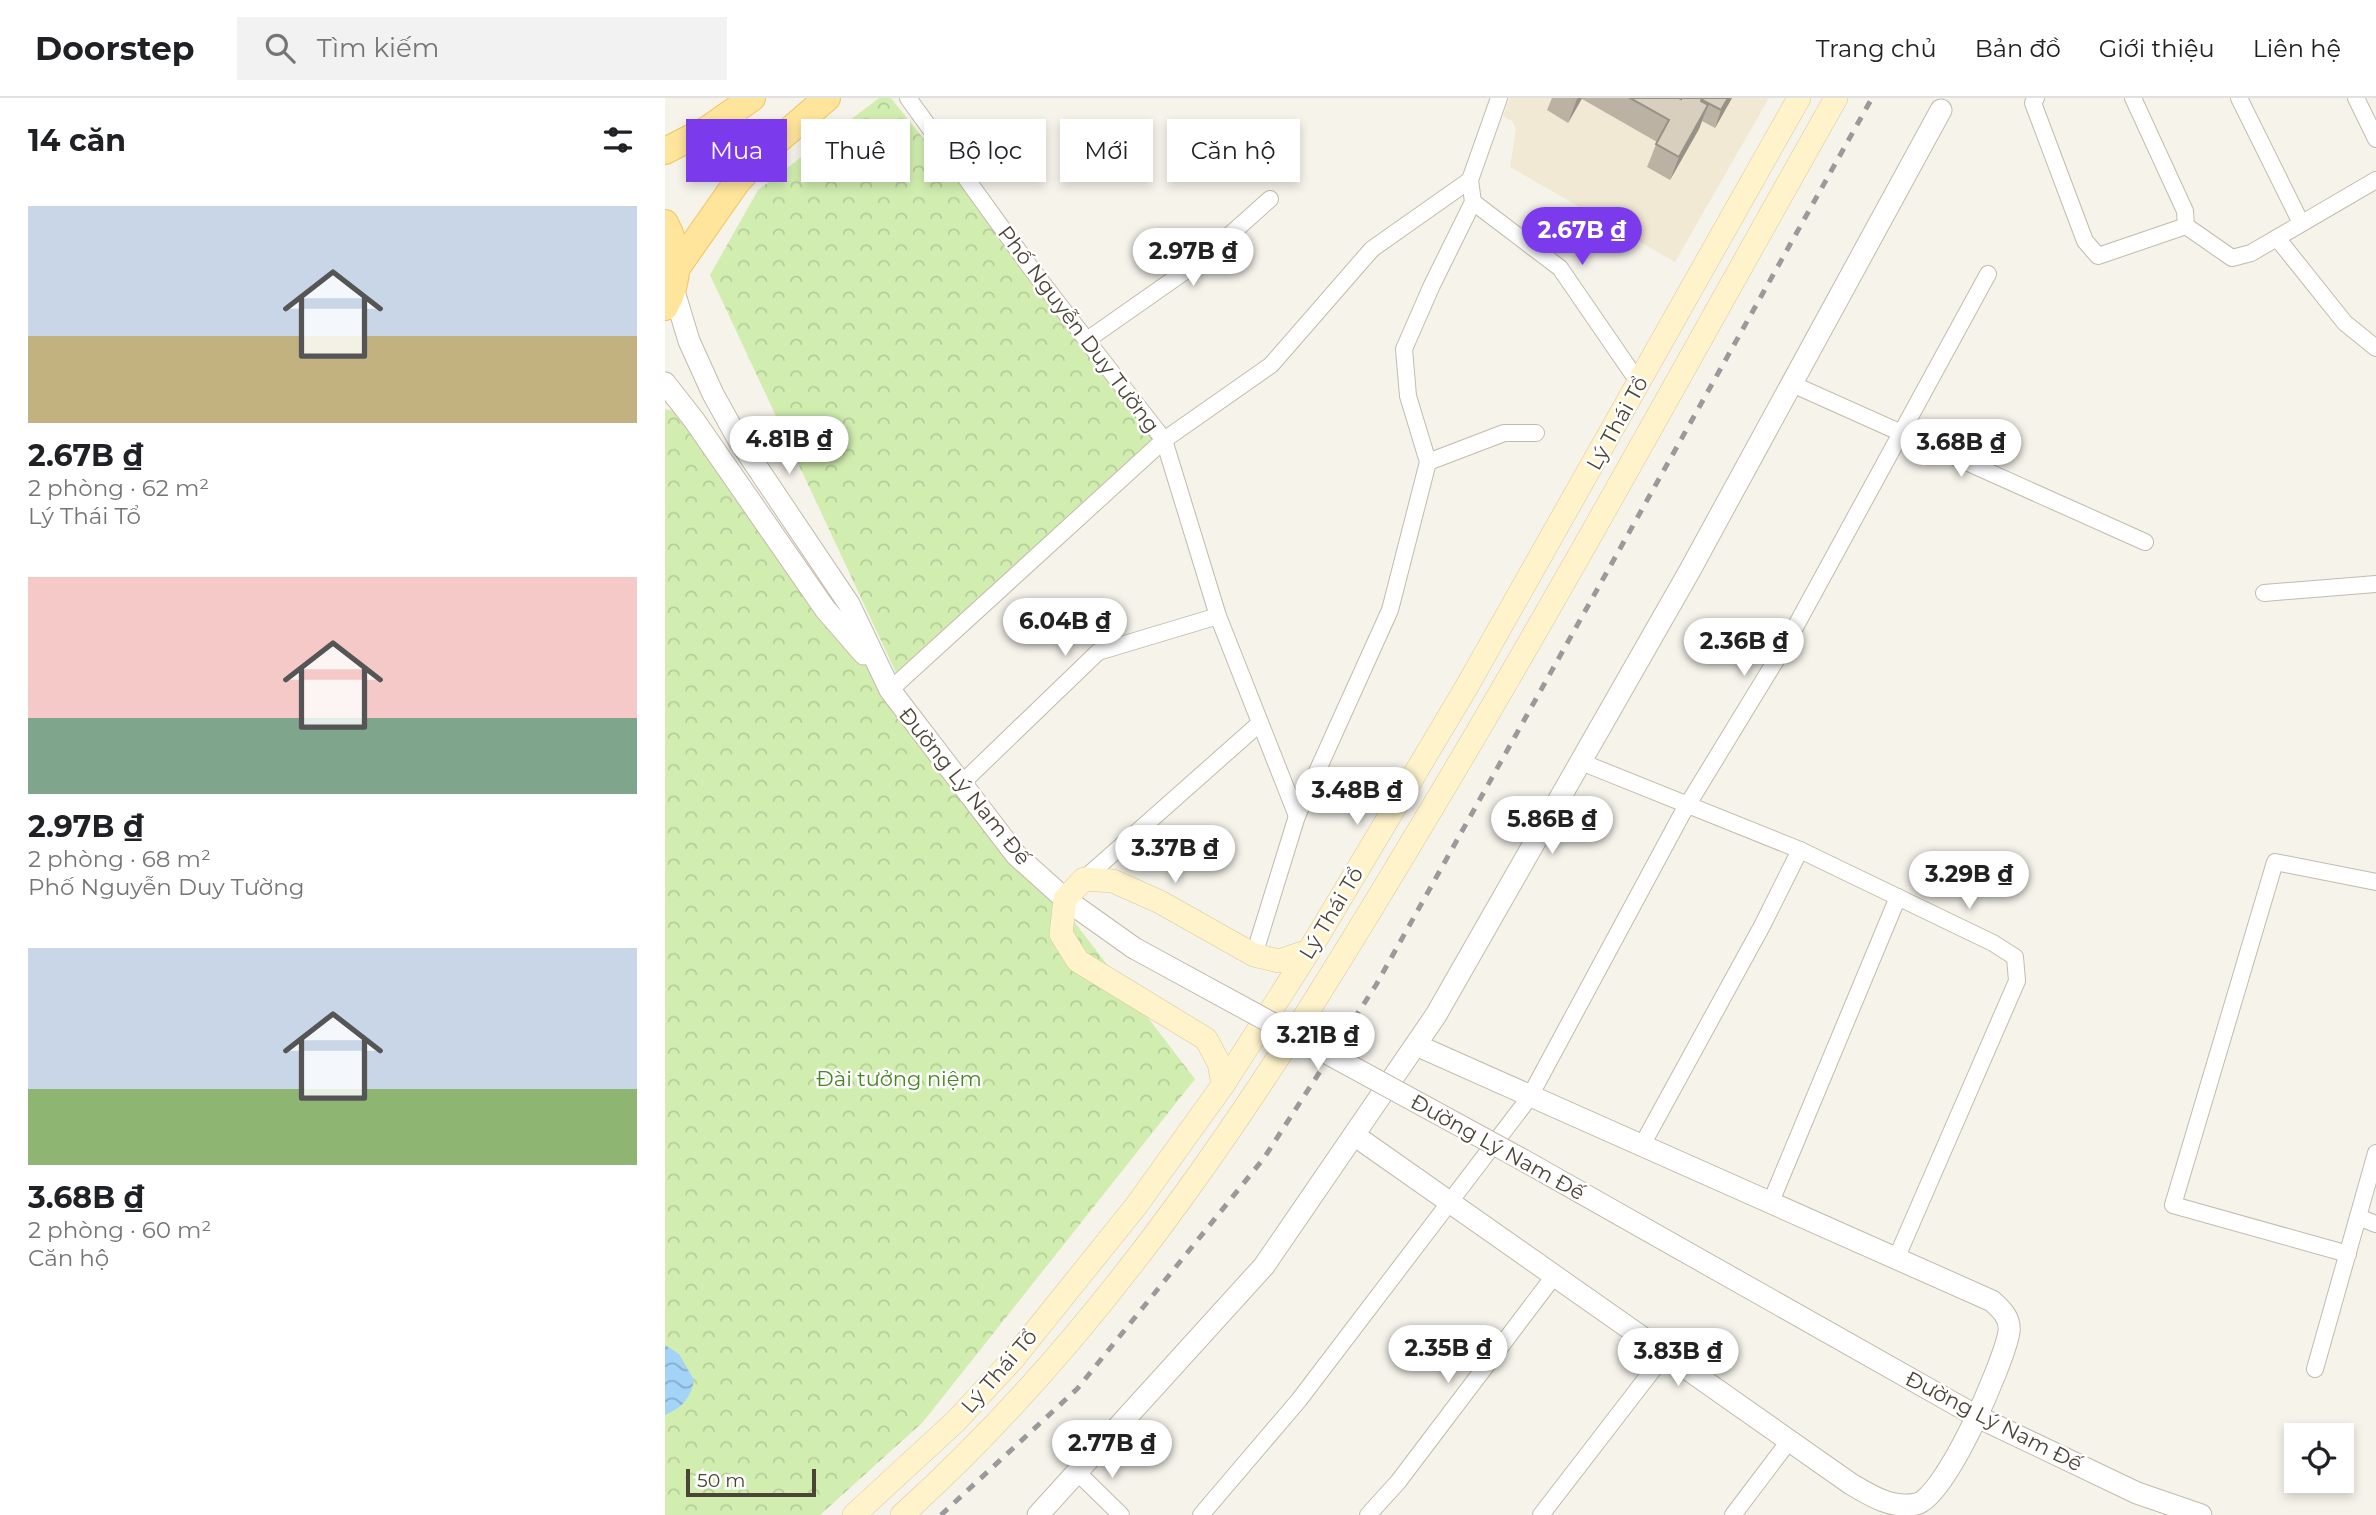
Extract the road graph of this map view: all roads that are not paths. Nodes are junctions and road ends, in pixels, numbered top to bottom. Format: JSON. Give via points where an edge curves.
{"nodes":[{"id":1,"x":753,"y":98,"type":"edge"},
{"id":2,"x":827,"y":98,"type":"edge"},
{"id":3,"x":908,"y":98,"type":"edge"},
{"id":4,"x":1499,"y":98,"type":"edge"},
{"id":5,"x":1799,"y":98,"type":"edge"},
{"id":6,"x":1836,"y":98,"type":"edge"},
{"id":7,"x":2133,"y":98,"type":"edge"},
{"id":8,"x":2239,"y":98,"type":"edge"},
{"id":9,"x":2356,"y":98,"type":"edge"},
{"id":10,"x":2031,"y":100,"type":"edge"},
{"id":11,"x":1944,"y":104,"type":"edge"},
{"id":12,"x":2376,"y":139,"type":"edge"},
{"id":13,"x":665,"y":151,"type":"edge"},
{"id":14,"x":1470,"y":180,"type":"junction"},
{"id":15,"x":2376,"y":180,"type":"edge"},
{"id":16,"x":1270,"y":199,"type":"dead end"},
{"id":17,"x":1473,"y":202,"type":"junction"},
{"id":18,"x":665,"y":223,"type":"edge"},
{"id":19,"x":2301,"y":223,"type":"junction"},
{"id":20,"x":2186,"y":226,"type":"junction"},
{"id":21,"x":2277,"y":238,"type":"junction"},
{"id":22,"x":1988,"y":274,"type":"dead end"},
{"id":23,"x":672,"y":288,"type":"edge"},
{"id":24,"x":1087,"y":341,"type":"junction"},
{"id":25,"x":2376,"y":348,"type":"edge"},
{"id":26,"x":665,"y":383,"type":"edge"},
{"id":27,"x":1639,"y":383,"type":"junction"},
{"id":28,"x":1792,"y":384,"type":"junction"},
{"id":29,"x":1901,"y":432,"type":"junction"},
{"id":30,"x":1536,"y":433,"type":"dead end"},
{"id":31,"x":1164,"y":440,"type":"junction"},
{"id":32,"x":1428,"y":462,"type":"junction"},
{"id":33,"x":2145,"y":542,"type":"dead end"},
{"id":34,"x":2376,"y":584,"type":"edge"},
{"id":35,"x":2264,"y":593,"type":"dead end"},
{"id":36,"x":1218,"y":616,"type":"junction"},
{"id":37,"x":884,"y":681,"type":"junction"},
{"id":38,"x":1260,"y":723,"type":"junction"},
{"id":39,"x":1581,"y":762,"type":"junction"},
{"id":40,"x":961,"y":784,"type":"junction"},
{"id":41,"x":1688,"y":804,"type":"junction"},
{"id":42,"x":1297,"y":816,"type":"junction"},
{"id":43,"x":1800,"y":850,"type":"junction"},
{"id":44,"x":1358,"y":869,"type":"junction"},
{"id":45,"x":1084,"y":878,"type":"junction"},
{"id":46,"x":2376,"y":881,"type":"edge"},
{"id":47,"x":1387,"y":884,"type":"junction"},
{"id":48,"x":1898,"y":897,"type":"junction"},
{"id":49,"x":1065,"y":899,"type":"junction"},
{"id":50,"x":1309,"y":951,"type":"junction"},
{"id":51,"x":1254,"y":955,"type":"junction"},
{"id":52,"x":1416,"y":1045,"type":"junction"},
{"id":53,"x":1223,"y":1085,"type":"junction"},
{"id":54,"x":1529,"y":1098,"type":"junction"},
{"id":55,"x":1354,"y":1135,"type":"junction"},
{"id":56,"x":1641,"y":1147,"type":"junction"},
{"id":57,"x":2376,"y":1153,"type":"edge"},
{"id":58,"x":1160,"y":1173,"type":"junction"},
{"id":59,"x":1187,"y":1192,"type":"junction"},
{"id":60,"x":1450,"y":1203,"type":"junction"},
{"id":61,"x":1770,"y":1204,"type":"junction"},
{"id":62,"x":2358,"y":1217,"type":"junction"},
{"id":63,"x":2376,"y":1224,"type":"edge"},
{"id":64,"x":2348,"y":1254,"type":"junction"},
{"id":65,"x":1896,"y":1259,"type":"junction"},
{"id":66,"x":1554,"y":1276,"type":"junction"},
{"id":67,"x":1665,"y":1354,"type":"junction"},
{"id":68,"x":2315,"y":1369,"type":"dead end"},
{"id":69,"x":1978,"y":1417,"type":"junction"},
{"id":70,"x":1789,"y":1441,"type":"junction"},
{"id":71,"x":1077,"y":1472,"type":"junction"},
{"id":72,"x":854,"y":1515,"type":"edge"},
{"id":73,"x":902,"y":1515,"type":"edge"},
{"id":74,"x":1038,"y":1515,"type":"edge"},
{"id":75,"x":1121,"y":1515,"type":"edge"},
{"id":76,"x":1201,"y":1515,"type":"edge"},
{"id":77,"x":1369,"y":1515,"type":"edge"},
{"id":78,"x":1541,"y":1515,"type":"edge"},
{"id":79,"x":1733,"y":1515,"type":"edge"},
{"id":80,"x":2201,"y":1515,"type":"edge"}],
"edges":[{"from":1,"to":13,"type":"main road"},
{"from":2,"to":23,"type":"main road","via":[[737,182]]},
{"from":3,"to":24,"type":"street","name":"Phố Nguyễn Duy Tường"},
{"from":4,"to":14,"type":"street"},
{"from":5,"to":27,"type":"main road","name":"Lý Thái Tổ"},
{"from":6,"to":47,"type":"main road","name":"Lý Thái Tổ","via":[[1495,704]]},
{"from":7,"to":20,"type":"street","via":[[2185,211]]},
{"from":8,"to":19,"type":"street"},
{"from":9,"to":12,"type":"street"},
{"from":10,"to":20,"type":"street","via":[[2085,241],[2098,256]]},
{"from":11,"to":28,"type":"street"},
{"from":14,"to":17,"type":"street"},
{"from":14,"to":31,"type":"street","via":[[1372,249],[1271,365]]},
{"from":15,"to":19,"type":"street"},
{"from":16,"to":24,"type":"street","via":[[1205,257]]},
{"from":17,"to":27,"type":"street","via":[[1560,268]]},
{"from":17,"to":32,"type":"street","via":[[1404,349],[1408,396]]},
{"from":18,"to":23,"type":"main road","via":[[673,242]]},
{"from":19,"to":21,"type":"street"},
{"from":20,"to":21,"type":"street","via":[[2232,258]]},
{"from":21,"to":25,"type":"street","via":[[2345,323]]},
{"from":22,"to":29,"type":"street"},
{"from":23,"to":37,"type":"street","name":"Đường Lý Nam Đế","via":[[713,394],[849,604]]},
{"from":24,"to":31,"type":"street","name":"Phố Nguyễn Duy Tường"},
{"from":26,"to":37,"type":"street","name":"Đường Lý Nam Đế","via":[[825,609]]},
{"from":27,"to":44,"type":"main road","name":"Lý Thái Tổ","via":[[1467,688]]},
{"from":28,"to":29,"type":"street"},
{"from":28,"to":39,"type":"street"},
{"from":29,"to":33,"type":"street"},
{"from":29,"to":41,"type":"street","via":[[1787,642]]},
{"from":30,"to":32,"type":"street","via":[[1504,433]]},
{"from":31,"to":36,"type":"street","name":"Phố Nguyễn Duy Tường"},
{"from":31,"to":37,"type":"street"},
{"from":32,"to":42,"type":"street","via":[[1390,610]]},
{"from":34,"to":35,"type":"street"},
{"from":36,"to":38,"type":"street","name":"Phố Nguyễn Duy Tường"},
{"from":36,"to":40,"type":"street","via":[[1098,652]]},
{"from":37,"to":40,"type":"street","name":"Đường Lý Nam Đế"},
{"from":38,"to":42,"type":"street","name":"Phố Nguyễn Duy Tường"},
{"from":38,"to":45,"type":"street"},
{"from":39,"to":41,"type":"street"},
{"from":39,"to":52,"type":"street"},
{"from":40,"to":49,"type":"street","name":"Đường Lý Nam Đế","via":[[1016,855]]},
{"from":41,"to":43,"type":"street"},
{"from":41,"to":54,"type":"street"},
{"from":42,"to":51,"type":"street"},
{"from":43,"to":48,"type":"street"},
{"from":43,"to":56,"type":"street"},
{"from":44,"to":47,"type":"main road"},
{"from":44,"to":50,"type":"main road","name":"Lý Thái Tổ"},
{"from":45,"to":49,"type":"main road"},
{"from":45,"to":51,"type":"main road","via":[[1113,881],[1160,902]]},
{"from":46,"to":64,"type":"street","via":[[2275,862],[2173,1205]]},
{"from":47,"to":59,"type":"main road","name":"Lý Thái Tổ","via":[[1249,1104]]},
{"from":48,"to":61,"type":"street"},
{"from":48,"to":65,"type":"street","via":[[2015,957],[2017,981]]},
{"from":49,"to":53,"type":"main road","via":[[1061,934],[1078,961],[1206,1039],[1219,1063]]},
{"from":49,"to":69,"type":"street","name":"Đường Lý Nam Đế","bridge":true,"via":[[1135,948]]},
{"from":50,"to":51,"type":"main road","via":[[1279,961]]},
{"from":50,"to":53,"type":"main road","name":"Lý Thái Tổ"},
{"from":52,"to":54,"type":"street"},
{"from":52,"to":55,"type":"street"},
{"from":53,"to":58,"type":"main road","name":"Lý Thái Tổ"},
{"from":54,"to":56,"type":"street"},
{"from":54,"to":60,"type":"street"},
{"from":55,"to":60,"type":"street"},
{"from":55,"to":71,"type":"street","via":[[1265,1266]]},
{"from":56,"to":61,"type":"street"},
{"from":57,"to":62,"type":"street"},
{"from":58,"to":59,"type":"main road"},
{"from":58,"to":72,"type":"main road","name":"Lý Thái Tổ","via":[[1013,1359],[956,1421]]},
{"from":59,"to":73,"type":"main road","name":"Lý Thái Tổ","via":[[1023,1396]]},
{"from":60,"to":66,"type":"street"},
{"from":60,"to":76,"type":"street","via":[[1299,1400]]},
{"from":61,"to":65,"type":"street"},
{"from":62,"to":63,"type":"street"},
{"from":62,"to":64,"type":"street"},
{"from":64,"to":68,"type":"street"},
{"from":65,"to":69,"type":"street","via":[[1991,1301],[2005,1312],[2009,1330]]},
{"from":66,"to":67,"type":"street"},
{"from":66,"to":77,"type":"street"},
{"from":67,"to":70,"type":"street"},
{"from":67,"to":78,"type":"street"},
{"from":69,"to":70,"type":"street","via":[[1934,1493],[1918,1504],[1880,1502]]},
{"from":69,"to":80,"type":"street","name":"Đường Lý Nam Đế","via":[[2137,1493]]},
{"from":70,"to":79,"type":"street"},
{"from":71,"to":74,"type":"street"},
{"from":71,"to":75,"type":"street"}]}
